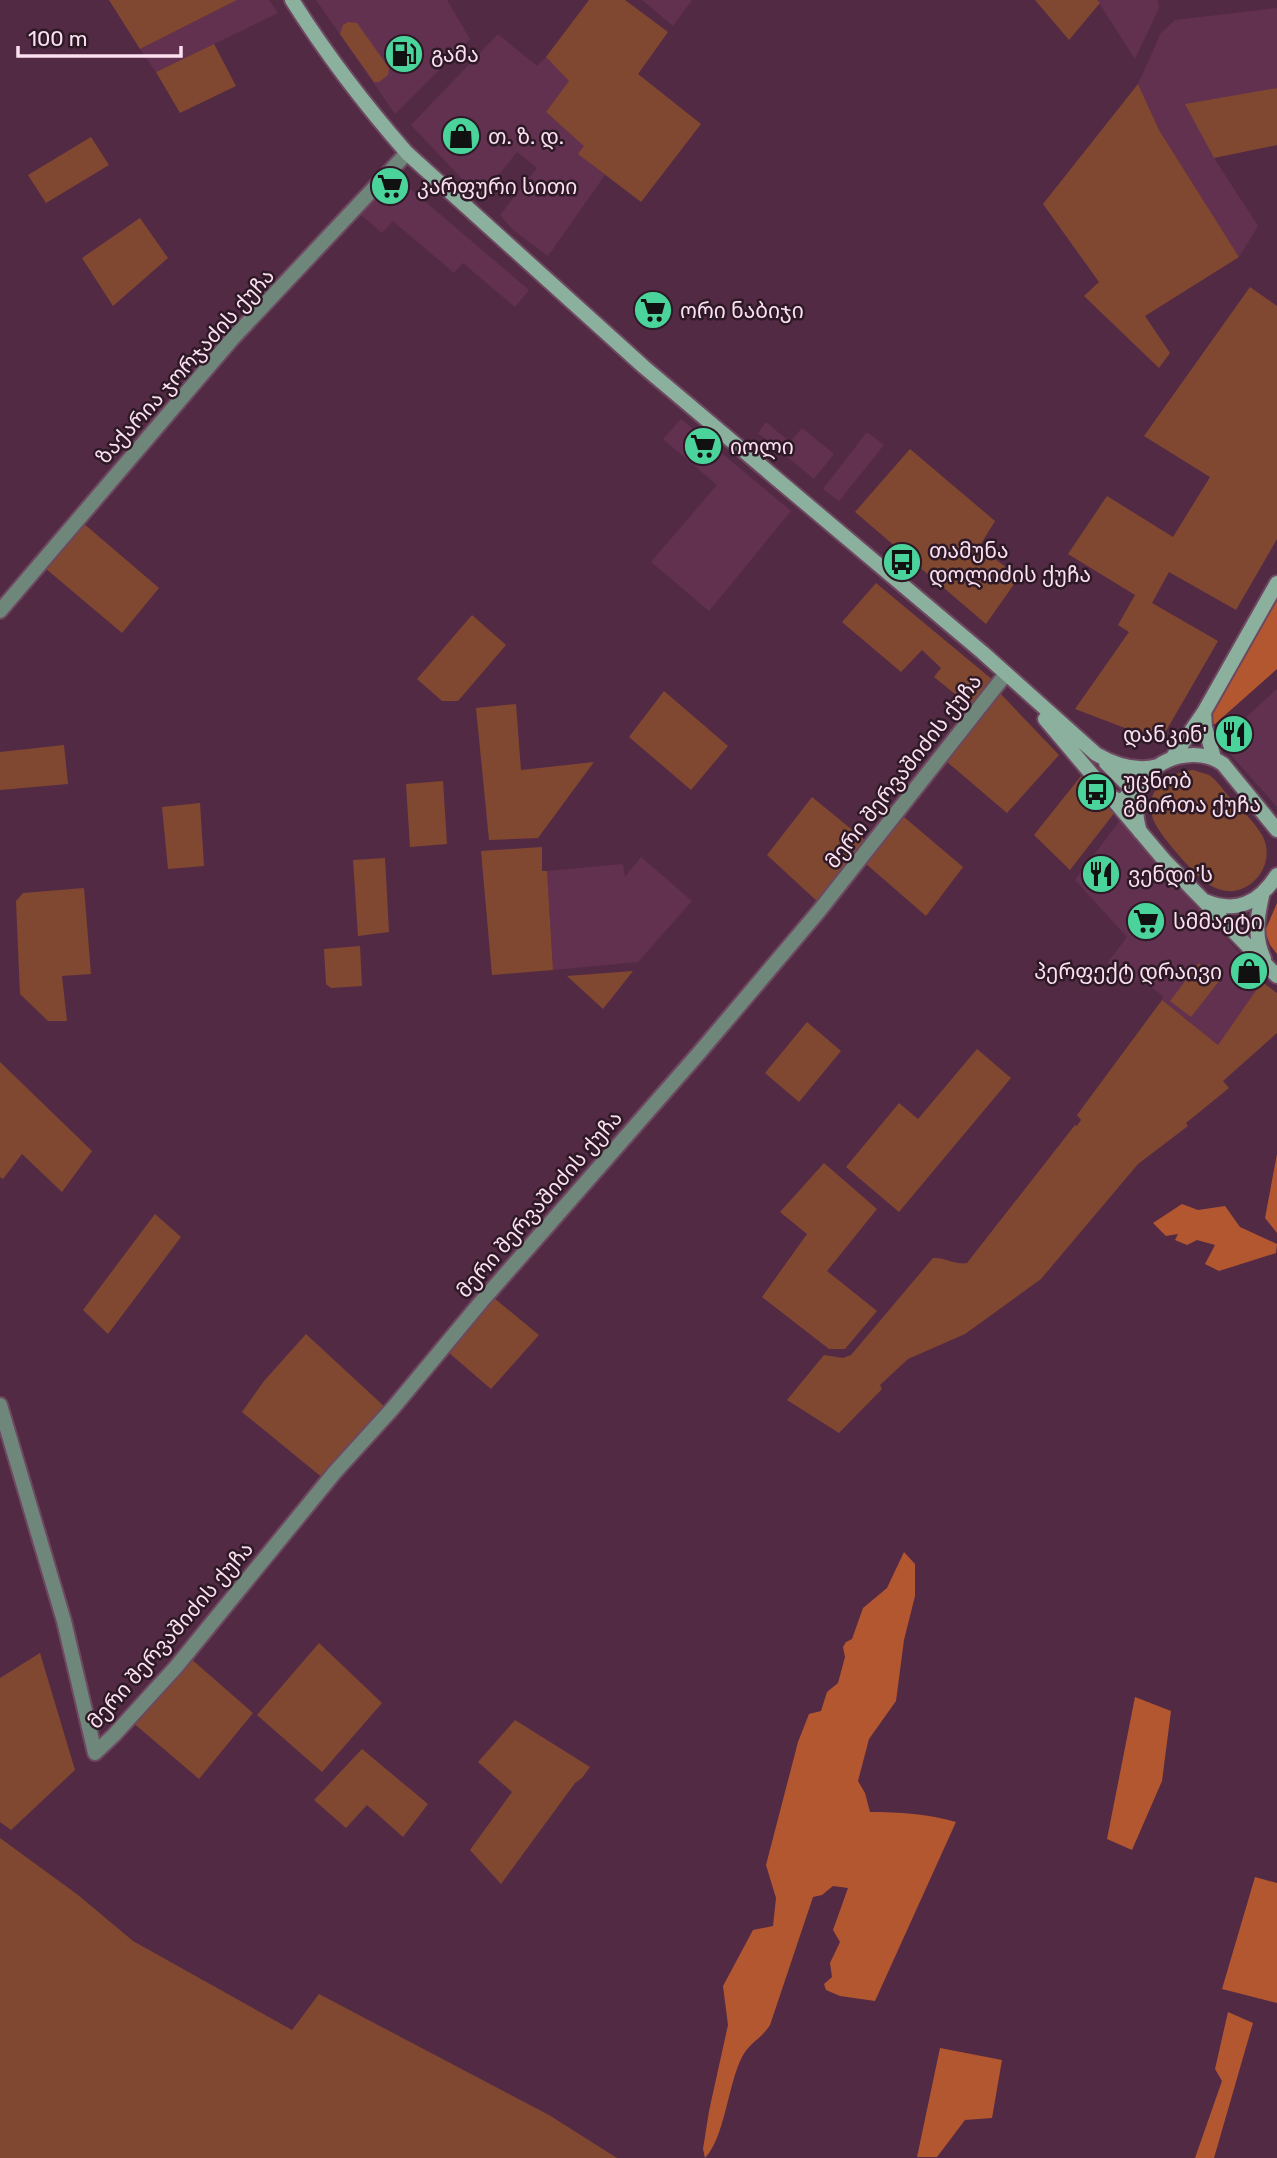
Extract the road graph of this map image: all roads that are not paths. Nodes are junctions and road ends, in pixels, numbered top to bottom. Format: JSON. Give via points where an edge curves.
{"nodes":[{"id":1,"x":292,"y":0,"type":"edge"},
{"id":2,"x":407,"y":153,"type":"junction"},
{"id":3,"x":1277,"y":583,"type":"edge"},
{"id":4,"x":0,"y":611,"type":"edge"},
{"id":5,"x":1005,"y":674,"type":"junction"},
{"id":6,"x":1020,"y":688,"type":"junction"},
{"id":7,"x":1204,"y":712,"type":"junction"},
{"id":8,"x":1096,"y":754,"type":"junction"},
{"id":9,"x":1173,"y":757,"type":"junction"},
{"id":10,"x":1214,"y":758,"type":"junction"},
{"id":11,"x":1158,"y":766,"type":"junction"},
{"id":12,"x":1105,"y":793,"type":"junction"},
{"id":13,"x":1277,"y":831,"type":"edge"},
{"id":14,"x":1141,"y":833,"type":"junction"},
{"id":15,"x":1277,"y":875,"type":"edge"},
{"id":16,"x":1262,"y":895,"type":"junction"},
{"id":17,"x":1200,"y":899,"type":"junction"},
{"id":18,"x":1276,"y":975,"type":"edge"},
{"id":19,"x":0,"y":1405,"type":"edge"}],
"edges":[{"from":1,"to":2,"type":"main road","via":[[324,49]]},
{"from":2,"to":4,"type":"street","name":"ზაქარია ჯორჯაძის ქუჩა","via":[[233,338]]},
{"from":2,"to":5,"type":"main road","via":[[644,367]]},
{"from":3,"to":7,"type":"main road"},
{"from":5,"to":6,"type":"main road"},
{"from":5,"to":19,"type":"street","name":"მერი შერვაშიძის ქუჩა","via":[[819,911],[335,1472],[176,1667],[95,1753],[64,1621]]},
{"from":6,"to":8,"type":"main road"},
{"from":6,"to":12,"type":"main road"},
{"from":7,"to":9,"type":"main road"},
{"from":7,"to":10,"type":"main road"},
{"from":8,"to":11,"type":"main road","via":[[1117,765]]},
{"from":8,"to":12,"type":"main road","via":[[1130,788],[1123,800]]},
{"from":9,"to":10,"type":"main road"},
{"from":9,"to":11,"type":"main road"},
{"from":10,"to":13,"type":"main road"},
{"from":11,"to":14,"type":"main road","via":[[1138,793]]},
{"from":12,"to":14,"type":"main road"},
{"from":14,"to":17,"type":"main road"},
{"from":15,"to":16,"type":"main road"},
{"from":16,"to":17,"type":"main road","via":[[1226,907]]},
{"from":16,"to":18,"type":"main road","via":[[1257,940]]},
{"from":17,"to":18,"type":"main road"}]}
